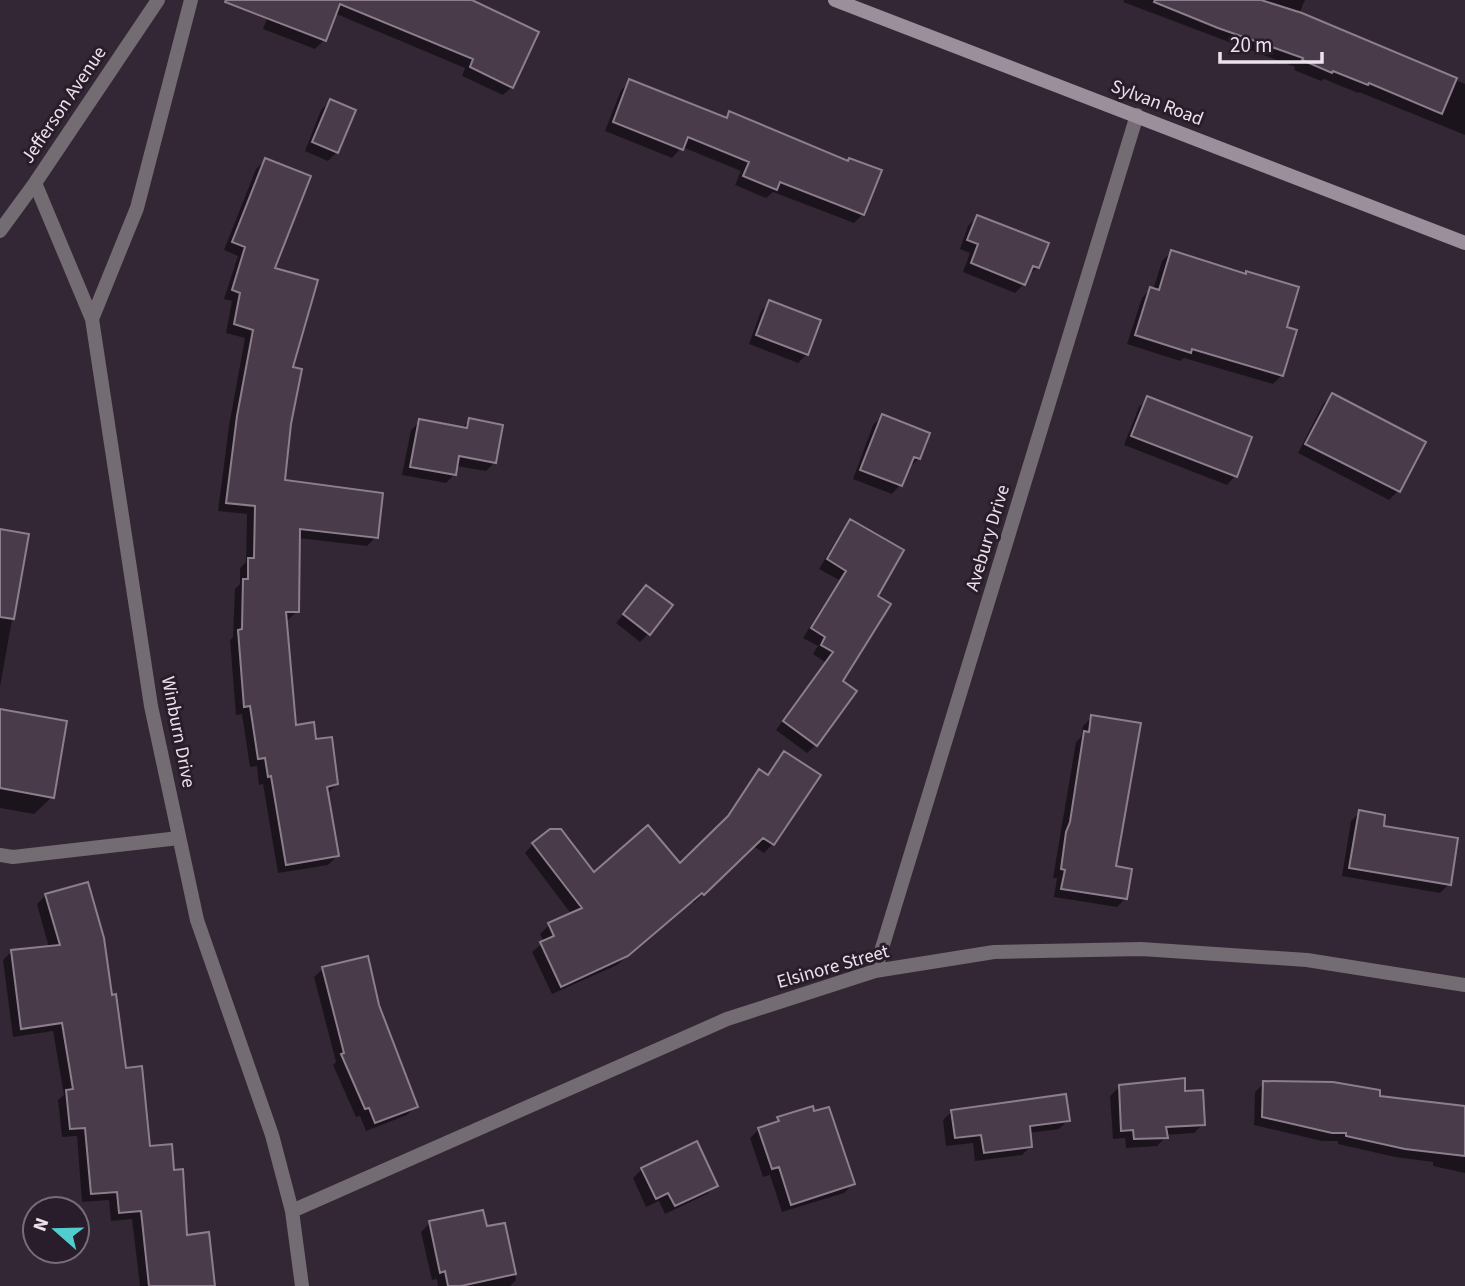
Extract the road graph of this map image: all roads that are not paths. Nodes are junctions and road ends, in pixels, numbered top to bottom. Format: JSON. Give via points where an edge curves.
{"nodes":[{"id":1,"x":159,"y":0,"type":"edge"},
{"id":2,"x":191,"y":0,"type":"edge"},
{"id":3,"x":835,"y":0,"type":"edge"},
{"id":4,"x":1137,"y":116,"type":"junction"},
{"id":5,"x":35,"y":183,"type":"junction"},
{"id":6,"x":0,"y":230,"type":"edge"},
{"id":7,"x":1465,"y":243,"type":"edge"},
{"id":8,"x":92,"y":319,"type":"junction"},
{"id":9,"x":179,"y":838,"type":"junction"},
{"id":10,"x":0,"y":855,"type":"edge"},
{"id":11,"x":875,"y":971,"type":"junction"},
{"id":12,"x":1465,"y":985,"type":"edge"},
{"id":13,"x":292,"y":1211,"type":"junction"},
{"id":14,"x":302,"y":1286,"type":"edge"}],
"edges":[{"from":1,"to":5,"type":"street","name":"Jefferson Avenue"},
{"from":2,"to":8,"type":"street","via":[[136,208]]},
{"from":3,"to":4,"type":"main road","name":"Sylvan Road"},
{"from":4,"to":7,"type":"main road","name":"Sylvan Road"},
{"from":4,"to":11,"type":"street","name":"Avebury Drive"},
{"from":5,"to":6,"type":"street","name":"Jefferson Avenue"},
{"from":5,"to":8,"type":"street","name":"Winburn Drive"},
{"from":8,"to":9,"type":"street","name":"Winburn Drive","via":[[151,706]]},
{"from":9,"to":10,"type":"street"},
{"from":9,"to":13,"type":"street","name":"Winburn Drive","via":[[197,920],[272,1135]]},
{"from":11,"to":12,"type":"street","name":"Elsinore Street","via":[[994,952],[1141,949],[1307,960]]},
{"from":11,"to":13,"type":"street","name":"Elsinore Street","via":[[727,1019]]},
{"from":13,"to":14,"type":"street","name":"Winburn Drive"}]}
